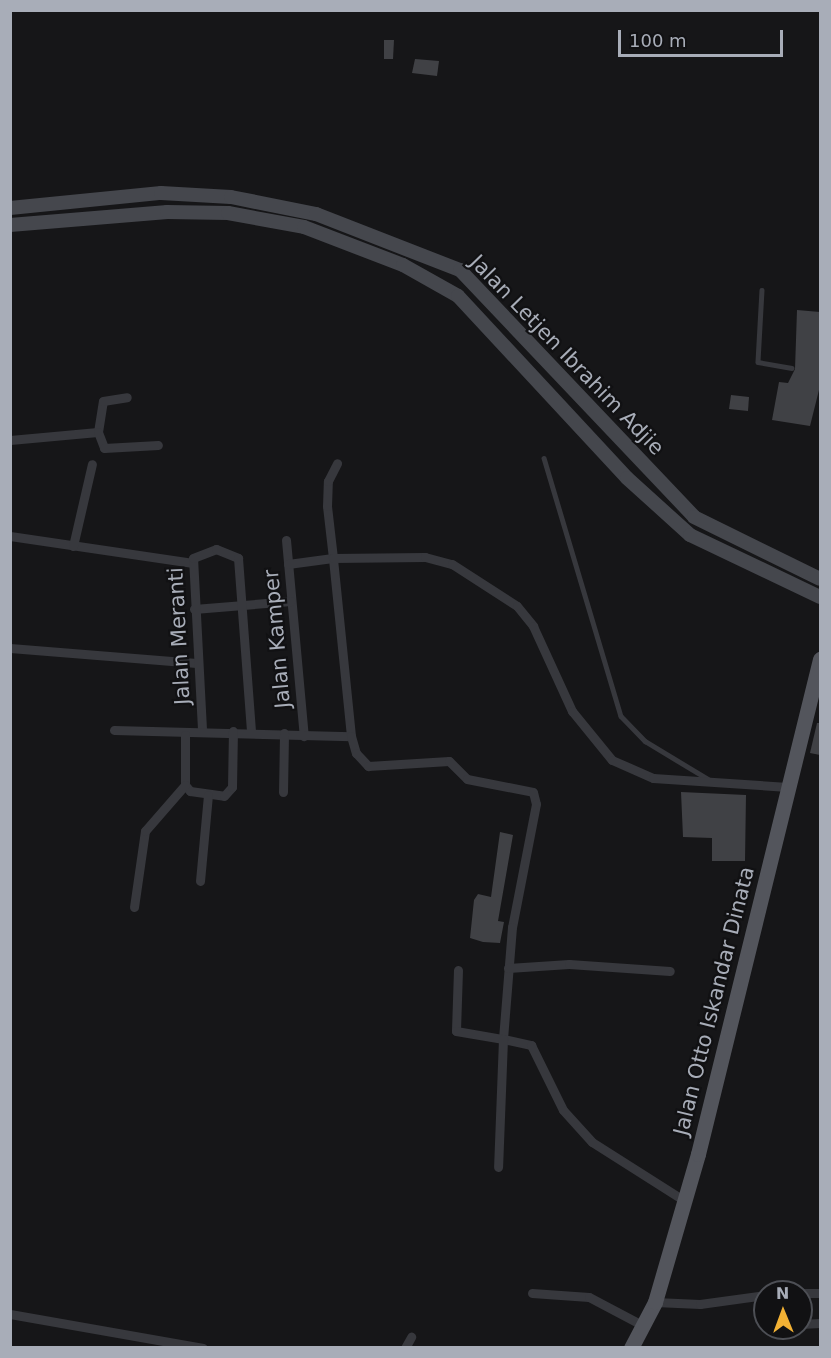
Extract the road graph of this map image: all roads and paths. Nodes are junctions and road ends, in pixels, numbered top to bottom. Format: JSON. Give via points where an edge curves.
{"nodes":[{"id":1,"x":10,"y":208,"type":"edge"},
{"id":2,"x":10,"y":225,"type":"edge"},
{"id":3,"x":762,"y":290,"type":"dead end"},
{"id":4,"x":791,"y":368,"type":"dead end"},
{"id":5,"x":127,"y":397,"type":"dead end"},
{"id":6,"x":98,"y":432,"type":"junction"},
{"id":7,"x":10,"y":440,"type":"edge"},
{"id":8,"x":158,"y":445,"type":"dead end"},
{"id":9,"x":544,"y":458,"type":"dead end"},
{"id":10,"x":337,"y":463,"type":"dead end"},
{"id":11,"x":92,"y":464,"type":"dead end"},
{"id":12,"x":10,"y":536,"type":"edge"},
{"id":13,"x":286,"y":540,"type":"dead end"},
{"id":14,"x":73,"y":546,"type":"junction"},
{"id":15,"x":333,"y":558,"type":"junction"},
{"id":16,"x":193,"y":562,"type":"junction"},
{"id":17,"x":288,"y":564,"type":"junction"},
{"id":18,"x":820,"y":579,"type":"edge"},
{"id":19,"x":820,"y":597,"type":"edge"},
{"id":20,"x":291,"y":601,"type":"junction"},
{"id":21,"x":243,"y":606,"type":"junction"},
{"id":22,"x":194,"y":609,"type":"junction"},
{"id":23,"x":10,"y":648,"type":"edge"},
{"id":24,"x":820,"y":659,"type":"edge"},
{"id":25,"x":196,"y":663,"type":"junction"},
{"id":26,"x":202,"y":729,"type":"junction"},
{"id":27,"x":114,"y":730,"type":"dead end"},
{"id":28,"x":233,"y":730,"type":"junction"},
{"id":29,"x":251,"y":730,"type":"junction"},
{"id":30,"x":284,"y":733,"type":"junction"},
{"id":31,"x":185,"y":735,"type":"junction"},
{"id":32,"x":304,"y":736,"type":"junction"},
{"id":33,"x":351,"y":736,"type":"junction"},
{"id":34,"x":710,"y":780,"type":"junction"},
{"id":35,"x":185,"y":785,"type":"junction"},
{"id":36,"x":788,"y":787,"type":"junction"},
{"id":37,"x":283,"y":792,"type":"dead end"},
{"id":38,"x":208,"y":795,"type":"junction"},
{"id":39,"x":200,"y":881,"type":"dead end"},
{"id":40,"x":134,"y":907,"type":"dead end"},
{"id":41,"x":508,"y":968,"type":"junction"},
{"id":42,"x":458,"y":970,"type":"dead end"},
{"id":43,"x":670,"y":971,"type":"dead end"},
{"id":44,"x":502,"y":1040,"type":"junction"},
{"id":45,"x":498,"y":1167,"type":"dead end"},
{"id":46,"x":685,"y":1201,"type":"junction"},
{"id":47,"x":532,"y":1293,"type":"dead end"},
{"id":48,"x":753,"y":1297,"type":"edge"},
{"id":49,"x":655,"y":1302,"type":"junction"},
{"id":50,"x":10,"y":1314,"type":"edge"},
{"id":51,"x":644,"y":1326,"type":"junction"},
{"id":52,"x":152,"y":1337,"type":"junction"},
{"id":53,"x":411,"y":1337,"type":"dead end"},
{"id":54,"x":149,"y":1347,"type":"edge"},
{"id":55,"x":203,"y":1347,"type":"edge"},
{"id":56,"x":405,"y":1347,"type":"edge"},
{"id":57,"x":631,"y":1347,"type":"edge"}],
"edges":[{"from":1,"to":18,"type":"street","name":"Jalan Letjen Ibrahim Adjie","via":[[161,193],[231,197],[316,214],[460,270],[694,517]]},
{"from":2,"to":19,"type":"street","name":"Jalan Letjen Ibrahim Adjie","via":[[167,212],[228,213],[304,227],[404,266],[458,296],[627,478],[690,535]]},
{"from":3,"to":4,"type":"lane","via":[[758,362]]},
{"from":5,"to":6,"type":"street","via":[[103,401]]},
{"from":6,"to":7,"type":"street"},
{"from":6,"to":8,"type":"street","via":[[104,448]]},
{"from":9,"to":34,"type":"lane","via":[[621,716],[645,741]]},
{"from":10,"to":15,"type":"street","via":[[328,482]]},
{"from":11,"to":14,"type":"street"},
{"from":12,"to":14,"type":"street"},
{"from":13,"to":17,"type":"street","name":"Jalan Kamper"},
{"from":14,"to":16,"type":"street"},
{"from":15,"to":17,"type":"street"},
{"from":15,"to":33,"type":"street"},
{"from":15,"to":34,"type":"street","via":[[425,557],[475,577],[517,606],[533,626],[572,711],[612,759],[653,778]]},
{"from":16,"to":21,"type":"street","name":"Jalan Meranti","via":[[194,554],[228,549],[238,558]]},
{"from":16,"to":22,"type":"street","name":"Jalan Meranti"},
{"from":17,"to":20,"type":"street","name":"Jalan Kamper"},
{"from":20,"to":21,"type":"street"},
{"from":20,"to":32,"type":"street","name":"Jalan Kamper"},
{"from":21,"to":22,"type":"street"},
{"from":21,"to":29,"type":"street"},
{"from":22,"to":25,"type":"street","name":"Jalan Meranti"},
{"from":23,"to":25,"type":"street"},
{"from":24,"to":36,"type":"main road","name":"Jalan Otto Iskandar Dinata"},
{"from":25,"to":26,"type":"street","name":"Jalan Meranti"},
{"from":26,"to":28,"type":"street"},
{"from":26,"to":31,"type":"street"},
{"from":27,"to":31,"type":"street"},
{"from":28,"to":29,"type":"street"},
{"from":28,"to":38,"type":"street","via":[[230,794]]},
{"from":29,"to":30,"type":"street"},
{"from":30,"to":32,"type":"street"},
{"from":30,"to":37,"type":"street"},
{"from":31,"to":35,"type":"street"},
{"from":32,"to":33,"type":"street"},
{"from":33,"to":41,"type":"street","via":[[356,753],[368,766],[449,760],[467,779],[533,792]]},
{"from":34,"to":36,"type":"street"},
{"from":35,"to":38,"type":"street"},
{"from":35,"to":40,"type":"street","via":[[145,831]]},
{"from":36,"to":46,"type":"main road","name":"Jalan Otto Iskandar Dinata"},
{"from":38,"to":39,"type":"street"},
{"from":41,"to":43,"type":"street","via":[[569,964]]},
{"from":41,"to":44,"type":"street"},
{"from":42,"to":44,"type":"street","via":[[456,1031]]},
{"from":44,"to":45,"type":"street"},
{"from":44,"to":46,"type":"street","via":[[531,1045],[563,1110],[592,1142]]},
{"from":46,"to":49,"type":"main road","name":"Jalan Otto Iskandar Dinata"},
{"from":47,"to":51,"type":"street","via":[[588,1298]]},
{"from":48,"to":49,"type":"street","via":[[700,1304]]},
{"from":49,"to":51,"type":"main road","name":"Jalan Otto Iskandar Dinata"},
{"from":50,"to":52,"type":"street"},
{"from":51,"to":57,"type":"main road","name":"Jalan Otto Iskandar Dinata"},
{"from":52,"to":54,"type":"street"},
{"from":52,"to":55,"type":"street"},
{"from":53,"to":56,"type":"street"}]}
